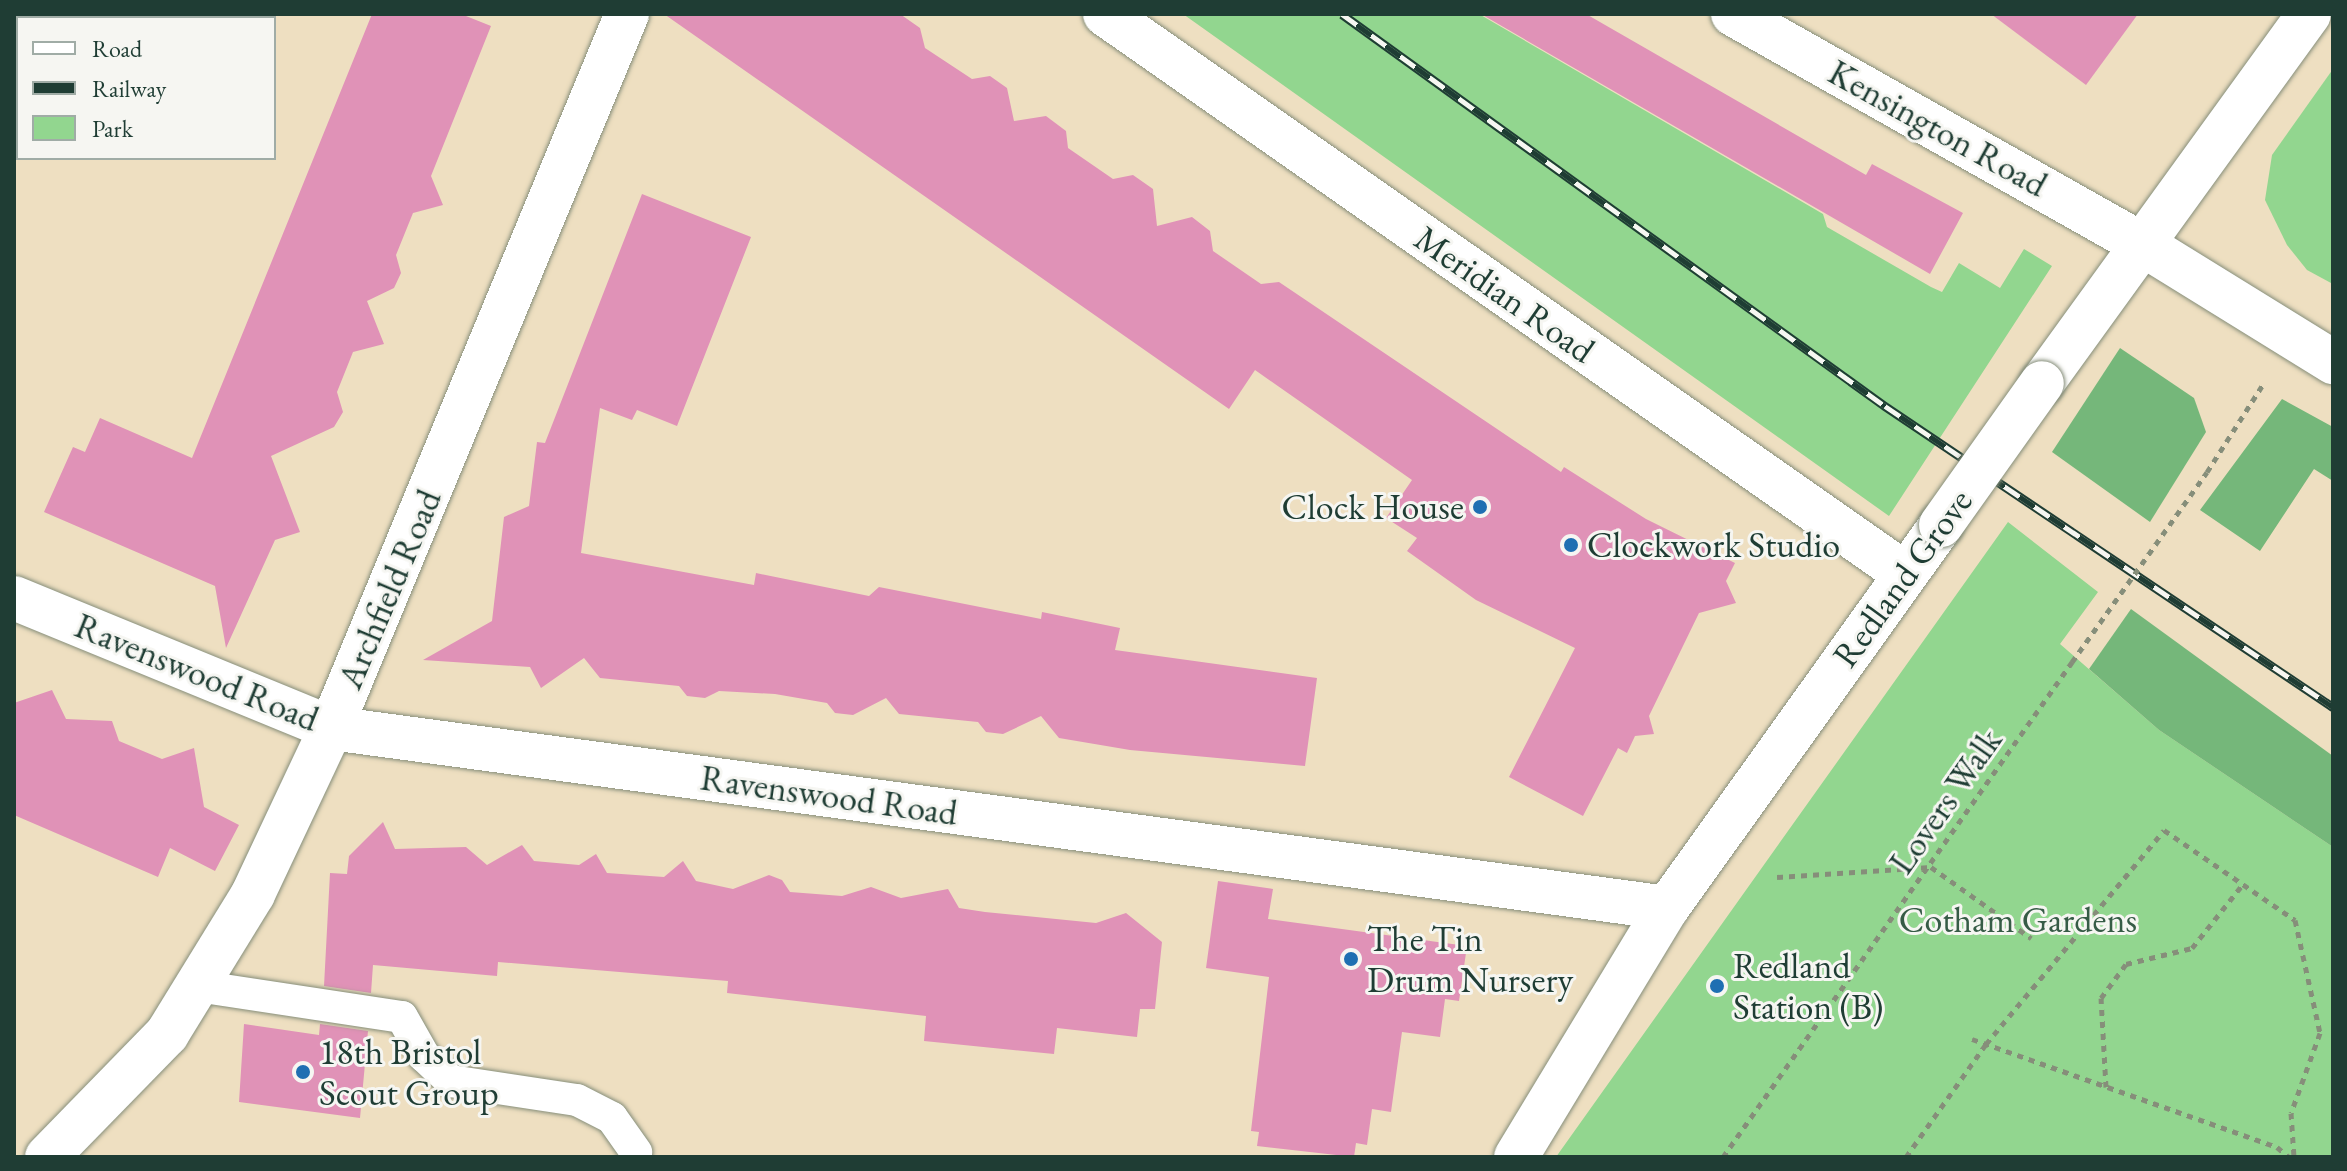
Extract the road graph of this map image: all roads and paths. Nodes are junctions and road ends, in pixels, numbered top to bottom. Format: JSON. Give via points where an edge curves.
{"nodes":[{"id":1,"x":627,"y":14,"type":"edge"},
{"id":2,"x":1105,"y":14,"type":"edge"},
{"id":3,"x":1733,"y":14,"type":"edge"},
{"id":4,"x":2309,"y":14,"type":"edge"},
{"id":5,"x":2142,"y":244,"type":"junction"},
{"id":6,"x":2333,"y":362,"type":"edge"},
{"id":7,"x":2207,"y":472,"type":"dead end"},
{"id":8,"x":1904,"y":573,"type":"junction"},
{"id":9,"x":14,"y":598,"type":"edge"},
{"id":10,"x":331,"y":728,"type":"junction"},
{"id":11,"x":1931,"y":867,"type":"junction"},
{"id":12,"x":1777,"y":877,"type":"dead end"},
{"id":13,"x":2243,"y":884,"type":"junction"},
{"id":14,"x":1667,"y":908,"type":"junction"},
{"id":15,"x":2031,"y":938,"type":"dead end"},
{"id":16,"x":197,"y":986,"type":"junction"},
{"id":17,"x":1972,"y":1039,"type":"dead end"},
{"id":18,"x":1986,"y":1044,"type":"junction"},
{"id":19,"x":2106,"y":1087,"type":"junction"},
{"id":20,"x":636,"y":1152,"type":"dead end"},
{"id":21,"x":47,"y":1157,"type":"edge"},
{"id":22,"x":1516,"y":1157,"type":"edge"},
{"id":23,"x":1723,"y":1157,"type":"edge"},
{"id":24,"x":1906,"y":1157,"type":"edge"},
{"id":25,"x":2292,"y":1157,"type":"edge"}],
"edges":[{"from":1,"to":10,"type":"street","name":"Archfield Road"},
{"from":2,"to":8,"type":"street","name":"Meridian Road"},
{"from":3,"to":5,"type":"street","name":"Kensington Road"},
{"from":4,"to":5,"type":"street","name":"Redland Grove"},
{"from":5,"to":6,"type":"street","name":"Kensington Road"},
{"from":5,"to":8,"type":"street","name":"Redland Grove","bridge":true},
{"from":7,"to":11,"type":"path","name":"Lovers Walk","bridge":true},
{"from":8,"to":14,"type":"street","name":"Redland Grove"},
{"from":9,"to":10,"type":"street","name":"Ravenswood Road"},
{"from":10,"to":14,"type":"street","name":"Ravenswood Road"},
{"from":10,"to":16,"type":"street","name":"Archfield Road","via":[[253,894]]},
{"from":11,"to":12,"type":"path"},
{"from":11,"to":15,"type":"path"},
{"from":11,"to":23,"type":"path","name":"Lovers Walk"},
{"from":13,"to":18,"type":"path","via":[[2164,830]]},
{"from":13,"to":19,"type":"path","via":[[2192,948],[2126,964],[2101,998]]},
{"from":13,"to":25,"type":"path","via":[[2295,920],[2320,1033],[2291,1113]]},
{"from":14,"to":22,"type":"street","name":"Redland Grove"},
{"from":16,"to":20,"type":"lane","via":[[402,1017],[424,1056],[451,1081],[577,1100],[612,1118]]},
{"from":16,"to":21,"type":"street","name":"Archfield Road","via":[[167,1034]]},
{"from":17,"to":18,"type":"path"},
{"from":18,"to":19,"type":"path"},
{"from":18,"to":24,"type":"path"},
{"from":19,"to":25,"type":"path","via":[[2277,1147]]}]}
